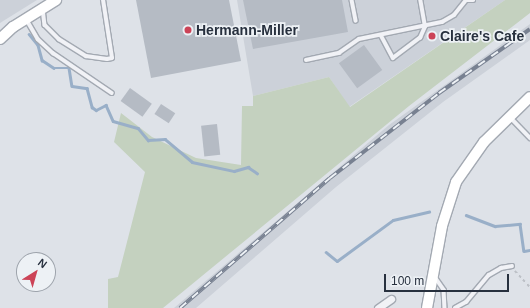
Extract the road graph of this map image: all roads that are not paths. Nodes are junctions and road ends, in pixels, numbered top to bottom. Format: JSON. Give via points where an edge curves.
{"nodes":[{"id":1,"x":56,"y":0,"type":"edge"},
{"id":2,"x":103,"y":0,"type":"edge"},
{"id":3,"x":352,"y":0,"type":"edge"},
{"id":4,"x":420,"y":0,"type":"edge"},
{"id":5,"x":466,"y":0,"type":"edge"},
{"id":6,"x":473,"y":0,"type":"edge"},
{"id":7,"x":43,"y":8,"type":"junction"},
{"id":8,"x":27,"y":19,"type":"junction"},
{"id":9,"x":356,"y":21,"type":"dead end"},
{"id":10,"x":425,"y":27,"type":"junction"},
{"id":11,"x":381,"y":35,"type":"junction"},
{"id":12,"x":0,"y":39,"type":"edge"},
{"id":13,"x":306,"y":60,"type":"dead end"},
{"id":14,"x":112,"y":93,"type":"dead end"},
{"id":15,"x":530,"y":97,"type":"edge"},
{"id":16,"x":509,"y":116,"type":"junction"},
{"id":17,"x":530,"y":138,"type":"edge"},
{"id":18,"x":512,"y":266,"type":"road end"},
{"id":19,"x":433,"y":275,"type":"junction"},
{"id":20,"x":391,"y":299,"type":"dead end"},
{"id":21,"x":378,"y":308,"type":"edge"},
{"id":22,"x":427,"y":308,"type":"edge"},
{"id":23,"x":446,"y":308,"type":"edge"},
{"id":24,"x":455,"y":308,"type":"edge"}],
"edges":[{"from":1,"to":7,"type":"main road"},
{"from":2,"to":7,"type":"lane","via":[[112,58],[107,59],[86,56],[59,39],[45,24]]},
{"from":3,"to":9,"type":"lane"},
{"from":4,"to":10,"type":"lane"},
{"from":5,"to":6,"type":"lane"},
{"from":5,"to":10,"type":"lane","via":[[449,19]]},
{"from":7,"to":8,"type":"main road"},
{"from":8,"to":12,"type":"main road"},
{"from":8,"to":14,"type":"lane","via":[[38,39],[53,53]]},
{"from":10,"to":11,"type":"lane"},
{"from":10,"to":11,"type":"lane","via":[[420,38],[393,58]]},
{"from":11,"to":13,"type":"lane","via":[[359,39],[339,53]]},
{"from":15,"to":16,"type":"main road"},
{"from":16,"to":17,"type":"lane"},
{"from":16,"to":19,"type":"main road","via":[[476,152],[456,182],[446,209]]},
{"from":18,"to":24,"type":"lane","via":[[501,268],[489,275],[466,302]]},
{"from":19,"to":22,"type":"main road"},
{"from":19,"to":23,"type":"lane","via":[[444,290]]},
{"from":20,"to":21,"type":"street"}]}
